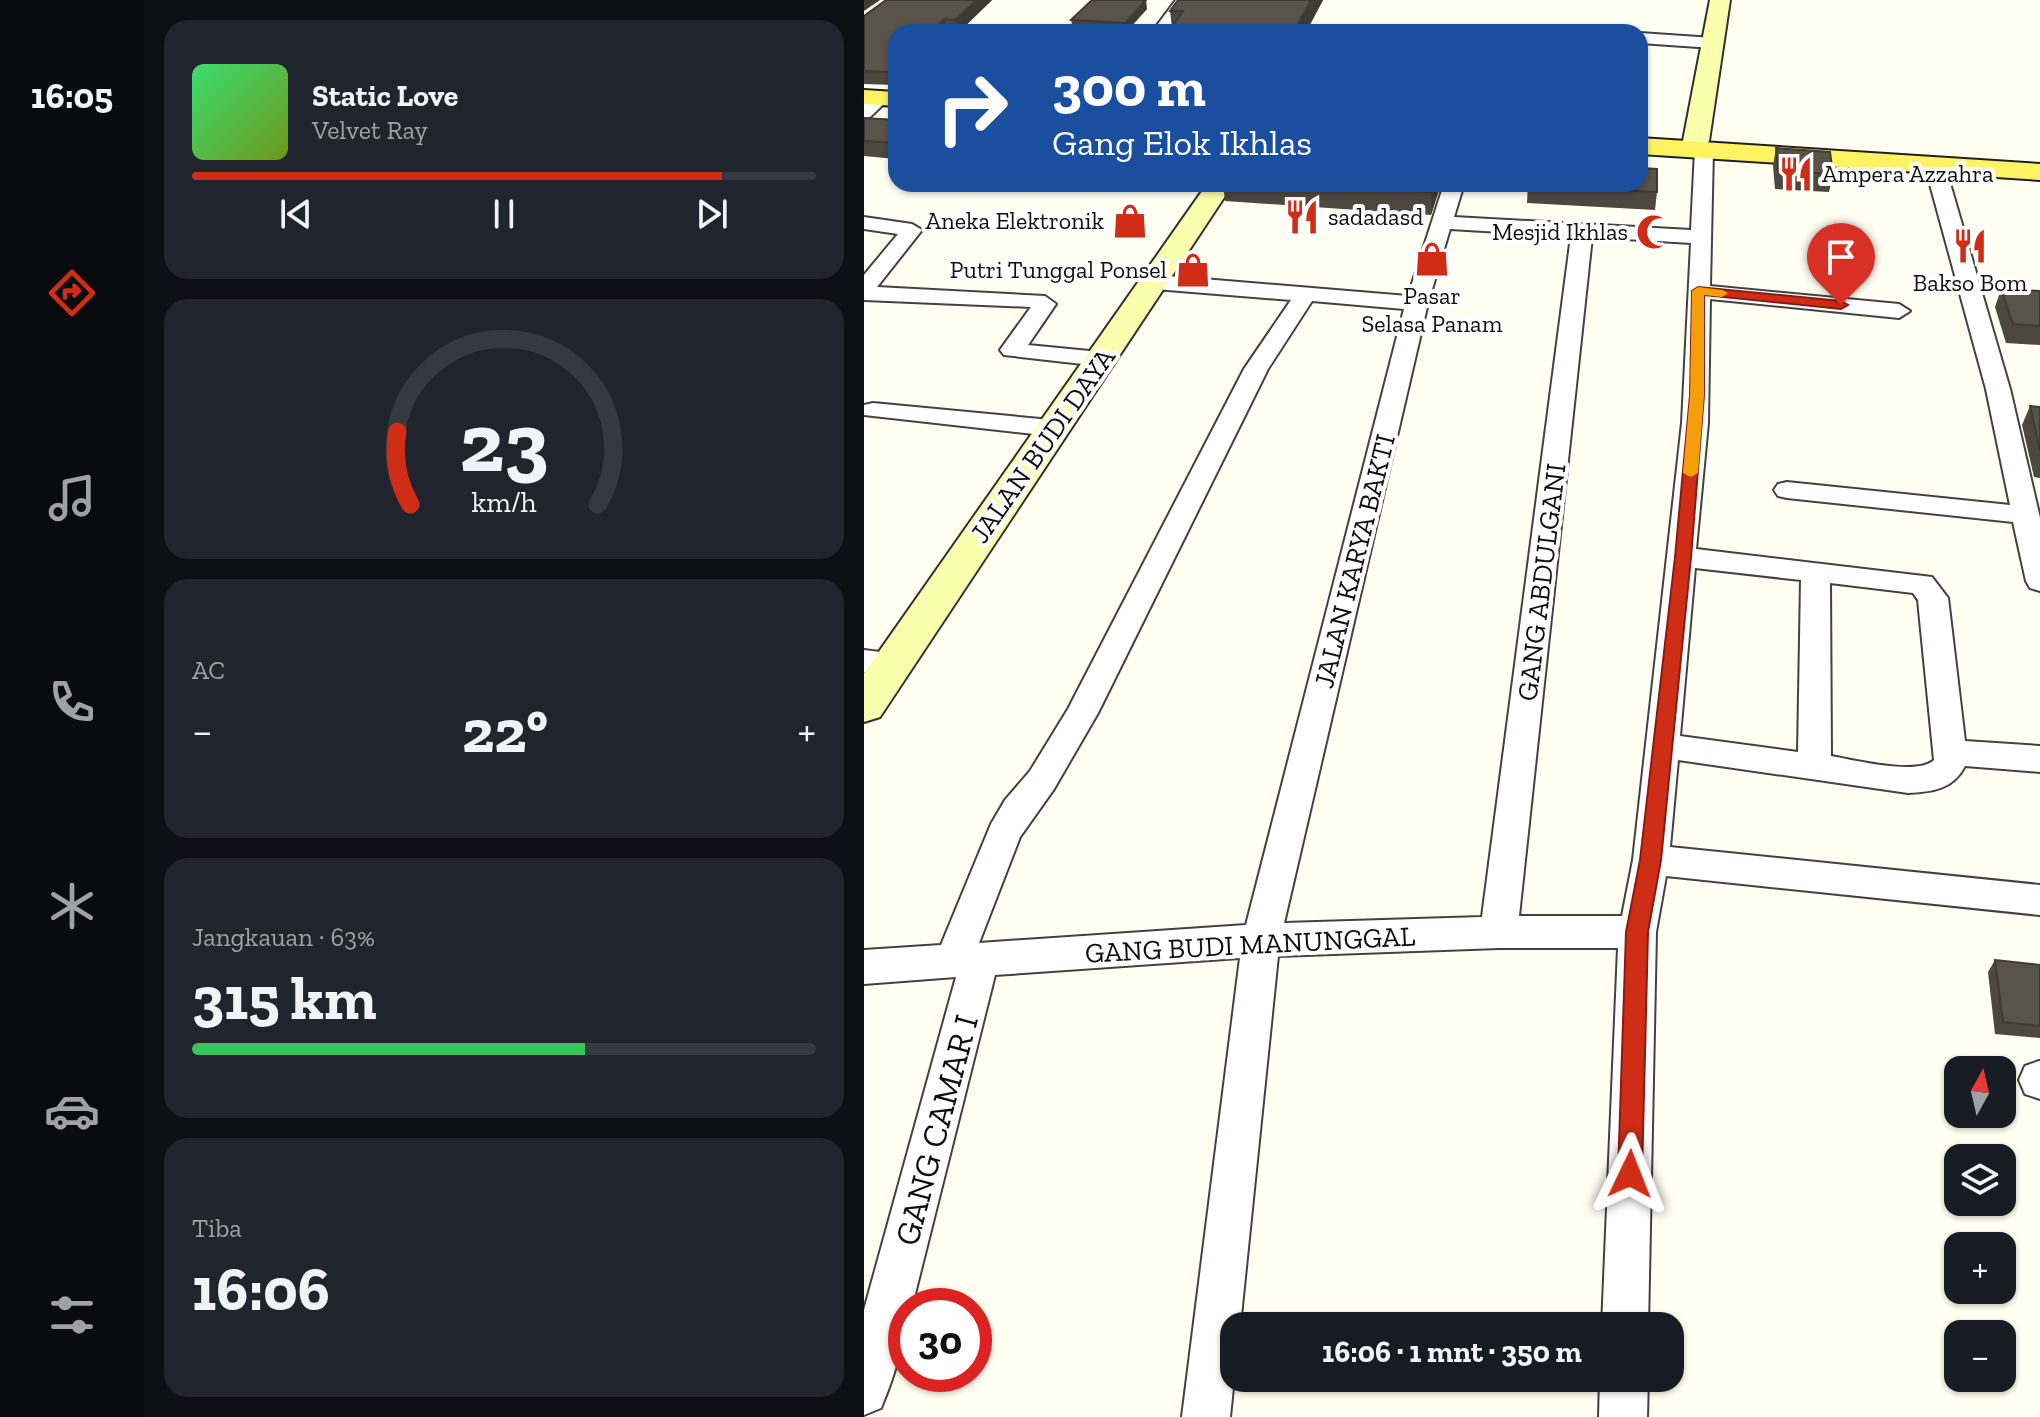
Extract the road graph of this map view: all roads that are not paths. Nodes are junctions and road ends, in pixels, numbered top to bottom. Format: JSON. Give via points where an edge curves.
{"nodes":[{"id":1,"x":1184,"y":0,"type":"edge"},
{"id":2,"x":1720,"y":0,"type":"edge"},
{"id":3,"x":1166,"y":24,"type":"edge"},
{"id":4,"x":1648,"y":39,"type":"edge"},
{"id":5,"x":1713,"y":43,"type":"junction"},
{"id":6,"x":1648,"y":138,"type":"edge"},
{"id":7,"x":1700,"y":145,"type":"junction"},
{"id":8,"x":1648,"y":146,"type":"edge"},
{"id":9,"x":1888,"y":157,"type":"junction"},
{"id":10,"x":2040,"y":161,"type":"edge"},
{"id":11,"x":1935,"y":166,"type":"junction"},
{"id":12,"x":2040,"y":172,"type":"edge"},
{"id":13,"x":1215,"y":192,"type":"edge"},
{"id":14,"x":1452,"y":192,"type":"edge"},
{"id":15,"x":864,"y":223,"type":"edge"},
{"id":16,"x":1444,"y":223,"type":"junction"},
{"id":17,"x":1582,"y":232,"type":"junction"},
{"id":18,"x":1702,"y":237,"type":"junction"},
{"id":19,"x":1155,"y":282,"type":"junction"},
{"id":20,"x":864,"y":291,"type":"edge"},
{"id":21,"x":1698,"y":291,"type":"junction"},
{"id":22,"x":1305,"y":294,"type":"junction"},
{"id":23,"x":1417,"y":303,"type":"junction"},
{"id":24,"x":1899,"y":311,"type":"dead end"},
{"id":25,"x":1100,"y":359,"type":"junction"},
{"id":26,"x":873,"y":410,"type":"dead end"},
{"id":27,"x":1051,"y":428,"type":"junction"},
{"id":28,"x":1787,"y":490,"type":"dead end"},
{"id":29,"x":2025,"y":515,"type":"junction"},
{"id":30,"x":1683,"y":557,"type":"junction"},
{"id":31,"x":1816,"y":571,"type":"junction"},
{"id":32,"x":2040,"y":581,"type":"edge"},
{"id":33,"x":878,"y":662,"type":"edge"},
{"id":34,"x":864,"y":706,"type":"edge"},
{"id":35,"x":1663,"y":746,"type":"junction"},
{"id":36,"x":1951,"y":752,"type":"junction"},
{"id":37,"x":2040,"y":759,"type":"edge"},
{"id":38,"x":1814,"y":766,"type":"junction"},
{"id":39,"x":1651,"y":860,"type":"junction"},
{"id":40,"x":2040,"y":900,"type":"edge"},
{"id":41,"x":1499,"y":932,"type":"junction"},
{"id":42,"x":1637,"y":932,"type":"junction"},
{"id":43,"x":1261,"y":940,"type":"junction"},
{"id":44,"x":966,"y":961,"type":"junction"},
{"id":45,"x":864,"y":967,"type":"edge"},
{"id":46,"x":1625,"y":1312,"type":"edge"},
{"id":47,"x":864,"y":1391,"type":"edge"},
{"id":48,"x":1624,"y":1392,"type":"edge"},
{"id":49,"x":1206,"y":1417,"type":"edge"},
{"id":50,"x":1623,"y":1417,"type":"edge"}],
"edges":[{"from":1,"to":3,"type":"street"},
{"from":2,"to":5,"type":"street"},
{"from":4,"to":5,"type":"street"},
{"from":5,"to":7,"type":"street"},
{"from":6,"to":7,"type":"main road"},
{"from":7,"to":8,"type":"main road"},
{"from":7,"to":9,"type":"main road"},
{"from":7,"to":18,"type":"street"},
{"from":9,"to":10,"type":"main road"},
{"from":9,"to":11,"type":"main road"},
{"from":11,"to":12,"type":"main road"},
{"from":11,"to":29,"type":"street","via":[[1998,389]]},
{"from":13,"to":19,"type":"street","name":"JALAN BUDI DAYA"},
{"from":14,"to":16,"type":"street","name":"JALAN KARYA BAKTI"},
{"from":15,"to":20,"type":"street","via":[[912,230]]},
{"from":16,"to":17,"type":"street"},
{"from":16,"to":23,"type":"street","name":"JALAN KARYA BAKTI"},
{"from":17,"to":18,"type":"street"},
{"from":17,"to":41,"type":"street","name":"GANG ABDULGANI"},
{"from":18,"to":21,"type":"street"},
{"from":19,"to":22,"type":"street"},
{"from":19,"to":25,"type":"street","name":"JALAN BUDI DAYA"},
{"from":20,"to":25,"type":"street","via":[[1037,301],[1045,304],[1012,350]]},
{"from":21,"to":24,"type":"street"},
{"from":21,"to":30,"type":"street","via":[[1697,395]]},
{"from":22,"to":23,"type":"street"},
{"from":22,"to":44,"type":"street","name":"GANG CAMAR I","via":[[1256,369],[1082,713],[1003,834]]},
{"from":23,"to":43,"type":"street","name":"JALAN KARYA BAKTI"},
{"from":25,"to":27,"type":"street","name":"JALAN BUDI DAYA"},
{"from":26,"to":27,"type":"street"},
{"from":27,"to":33,"type":"street","name":"JALAN BUDI DAYA"},
{"from":28,"to":29,"type":"street"},
{"from":29,"to":32,"type":"street"},
{"from":30,"to":31,"type":"street"},
{"from":30,"to":35,"type":"street"},
{"from":31,"to":36,"type":"street","via":[[1910,580],[1926,587],[1933,598]]},
{"from":31,"to":38,"type":"street"},
{"from":33,"to":34,"type":"street","name":"JALAN BUDI DAYA"},
{"from":35,"to":38,"type":"street"},
{"from":35,"to":39,"type":"street"},
{"from":36,"to":37,"type":"street"},
{"from":36,"to":38,"type":"street","via":[[1948,769],[1939,777],[1908,780]]},
{"from":39,"to":40,"type":"street"},
{"from":39,"to":42,"type":"street"},
{"from":41,"to":42,"type":"street","name":"GANG BUDI MANUNGGAL"},
{"from":41,"to":43,"type":"street","name":"GANG BUDI MANUNGGAL"},
{"from":42,"to":46,"type":"street"},
{"from":43,"to":44,"type":"street","name":"GANG BUDI MANUNGGAL"},
{"from":43,"to":49,"type":"street","name":"JALAN KARYA BAKTI"},
{"from":44,"to":45,"type":"street","name":"GANG BUDI MANUNGGAL"},
{"from":44,"to":47,"type":"street","name":"GANG CAMAR I","via":[[902,1262]]},
{"from":48,"to":50,"type":"street"}]}
